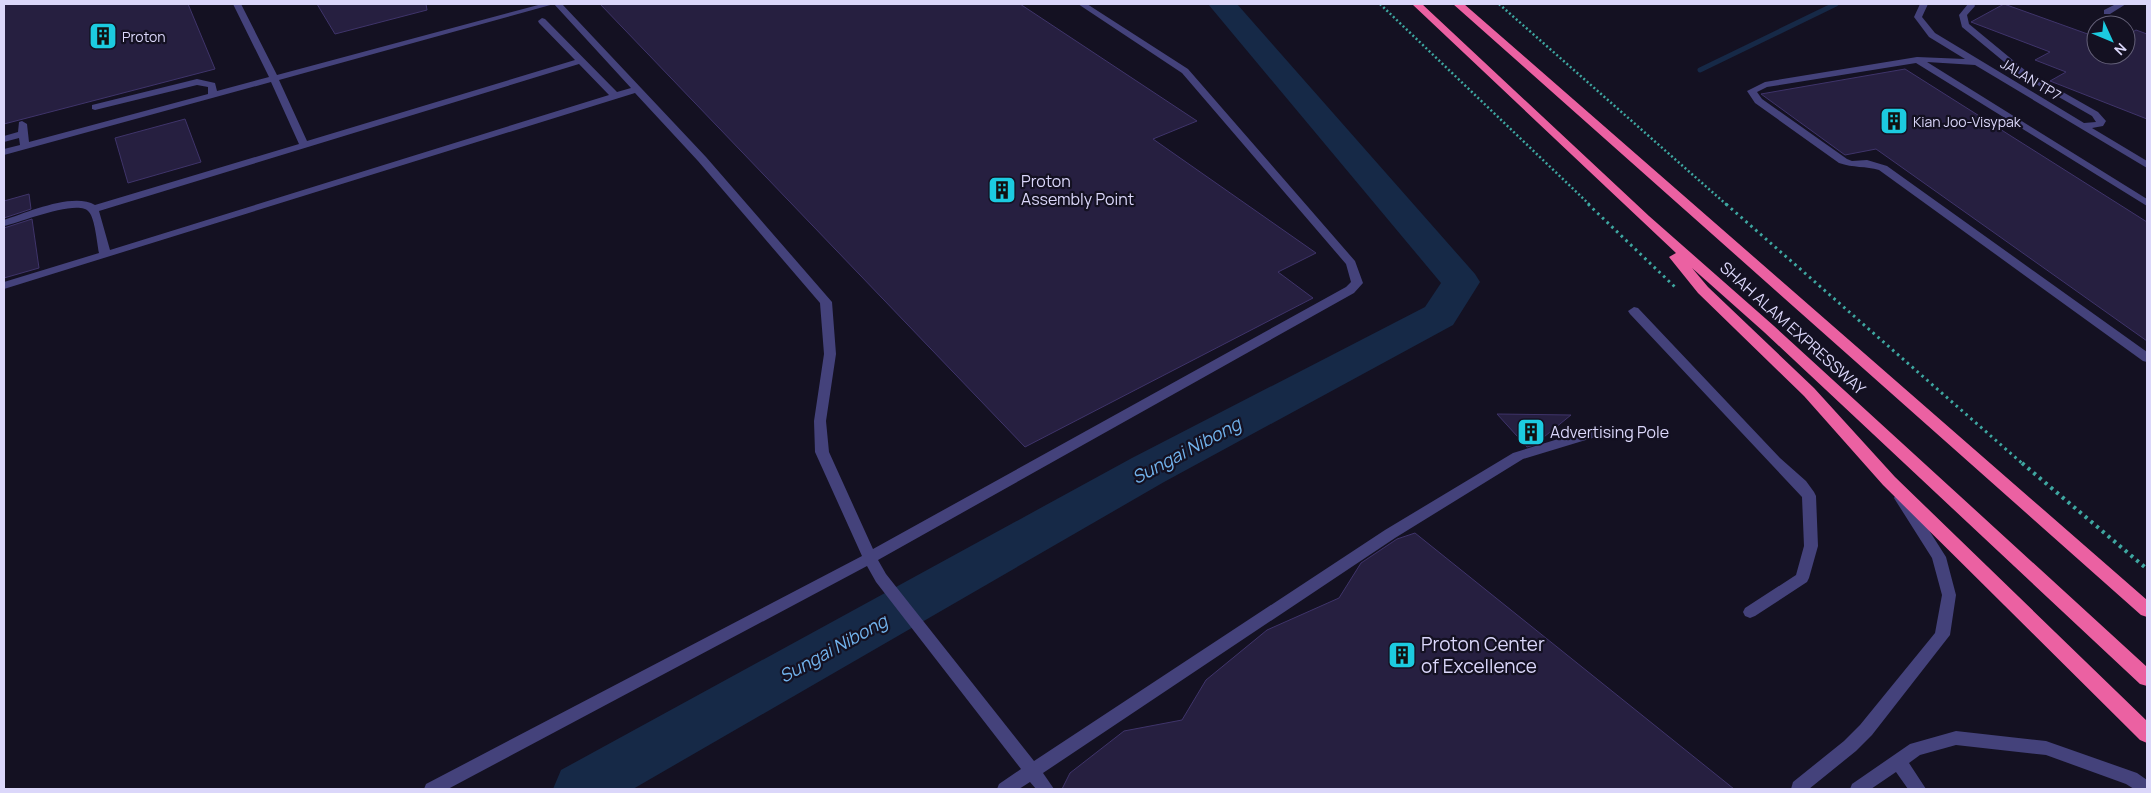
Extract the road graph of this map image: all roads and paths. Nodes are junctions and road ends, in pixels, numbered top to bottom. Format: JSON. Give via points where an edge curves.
{"nodes":[{"id":1,"x":237,"y":4,"type":"edge"},
{"id":2,"x":550,"y":4,"type":"edge"},
{"id":3,"x":558,"y":4,"type":"edge"},
{"id":4,"x":1082,"y":4,"type":"edge"},
{"id":5,"x":1380,"y":4,"type":"edge"},
{"id":6,"x":1417,"y":4,"type":"edge"},
{"id":7,"x":1458,"y":4,"type":"edge"},
{"id":8,"x":1499,"y":4,"type":"edge"},
{"id":9,"x":1924,"y":4,"type":"edge"},
{"id":10,"x":2122,"y":4,"type":"edge"},
{"id":11,"x":1971,"y":6,"type":"dead end"},
{"id":12,"x":2107,"y":12,"type":"dead end"},
{"id":13,"x":542,"y":21,"type":"dead end"},
{"id":14,"x":1917,"y":60,"type":"junction"},
{"id":15,"x":581,"y":61,"type":"junction"},
{"id":16,"x":1976,"y":62,"type":"junction"},
{"id":17,"x":274,"y":78,"type":"junction"},
{"id":18,"x":637,"y":89,"type":"junction"},
{"id":19,"x":213,"y":95,"type":"junction"},
{"id":20,"x":615,"y":96,"type":"junction"},
{"id":21,"x":95,"y":107,"type":"dead end"},
{"id":22,"x":2082,"y":126,"type":"junction"},
{"id":23,"x":4,"y":139,"type":"edge"},
{"id":24,"x":304,"y":145,"type":"junction"},
{"id":25,"x":25,"y":146,"type":"junction"},
{"id":26,"x":4,"y":152,"type":"edge"},
{"id":27,"x":2147,"y":165,"type":"edge"},
{"id":28,"x":2147,"y":204,"type":"edge"},
{"id":29,"x":94,"y":209,"type":"junction"},
{"id":30,"x":1645,"y":219,"type":"junction"},
{"id":31,"x":4,"y":223,"type":"edge"},
{"id":32,"x":106,"y":254,"type":"junction"},
{"id":33,"x":4,"y":286,"type":"edge"},
{"id":34,"x":1680,"y":291,"type":"dead end"},
{"id":35,"x":1634,"y":311,"type":"dead end"},
{"id":36,"x":2147,"y":358,"type":"edge"},
{"id":37,"x":1594,"y":433,"type":"dead end"},
{"id":38,"x":1889,"y":481,"type":"junction"},
{"id":39,"x":870,"y":558,"type":"junction"},
{"id":40,"x":2147,"y":569,"type":"edge"},
{"id":41,"x":2147,"y":610,"type":"edge"},
{"id":42,"x":1750,"y":612,"type":"dead end"},
{"id":43,"x":2147,"y":678,"type":"edge"},
{"id":44,"x":2147,"y":734,"type":"edge"},
{"id":45,"x":1898,"y":762,"type":"junction"},
{"id":46,"x":1033,"y":772,"type":"junction"},
{"id":47,"x":432,"y":789,"type":"edge"},
{"id":48,"x":1005,"y":789,"type":"edge"},
{"id":49,"x":1046,"y":789,"type":"edge"},
{"id":50,"x":1800,"y":789,"type":"edge"},
{"id":51,"x":1858,"y":789,"type":"edge"},
{"id":52,"x":1918,"y":789,"type":"edge"},
{"id":53,"x":2147,"y":789,"type":"edge"}],
"edges":[{"from":1,"to":17,"type":"street"},
{"from":2,"to":17,"type":"street","via":[[510,11]]},
{"from":3,"to":18,"type":"street"},
{"from":4,"to":39,"type":"street","via":[[1185,71],[1351,264],[1357,283]]},
{"from":5,"to":34,"type":"path"},
{"from":6,"to":30,"type":"highway","name":"SHAH ALAM EXPRESSWAY"},
{"from":7,"to":41,"type":"highway","name":"SHAH ALAM EXPRESSWAY"},
{"from":8,"to":40,"type":"path","via":[[1955,406]]},
{"from":9,"to":16,"type":"street","name":"JALAN TP7","via":[[1918,17],[1932,35]]},
{"from":10,"to":12,"type":"street"},
{"from":11,"to":22,"type":"street","via":[[1963,15],[1965,25],[2023,73],[2095,114],[2101,121],[2100,124]]},
{"from":13,"to":15,"type":"street"},
{"from":14,"to":16,"type":"street"},
{"from":14,"to":28,"type":"street"},
{"from":14,"to":36,"type":"street","via":[[1765,85],[1752,91],[1758,101],[1843,161],[1883,168]]},
{"from":15,"to":20,"type":"street"},
{"from":15,"to":24,"type":"street"},
{"from":16,"to":22,"type":"street","name":"JALAN TP7"},
{"from":17,"to":19,"type":"street"},
{"from":17,"to":24,"type":"street"},
{"from":18,"to":20,"type":"street"},
{"from":18,"to":39,"type":"street","via":[[826,302],[830,354],[820,421],[822,452]]},
{"from":19,"to":21,"type":"street","via":[[212,85],[197,82]]},
{"from":19,"to":25,"type":"street"},
{"from":20,"to":32,"type":"street"},
{"from":22,"to":27,"type":"street","name":"JALAN TP7"},
{"from":23,"to":25,"type":"street","via":[[23,129]]},
{"from":24,"to":29,"type":"street"},
{"from":25,"to":26,"type":"street"},
{"from":29,"to":31,"type":"street","via":[[86,203],[71,204]]},
{"from":29,"to":32,"type":"street"},
{"from":30,"to":38,"type":"highway","via":[[1703,290],[1809,392]]},
{"from":30,"to":43,"type":"highway","name":"SHAH ALAM EXPRESSWAY"},
{"from":32,"to":33,"type":"street"},
{"from":35,"to":42,"type":"street","via":[[1809,496],[1812,546],[1802,578]]},
{"from":37,"to":46,"type":"street","via":[[1518,456],[1390,534]]},
{"from":38,"to":44,"type":"highway"},
{"from":38,"to":50,"type":"street","via":[[1939,557],[1949,595],[1942,635],[1866,730],[1799,786]]},
{"from":39,"to":46,"type":"street","via":[[881,578],[937,652]]},
{"from":39,"to":47,"type":"street"},
{"from":45,"to":51,"type":"street"},
{"from":45,"to":52,"type":"street"},
{"from":45,"to":53,"type":"street","via":[[1916,749],[1956,738],[2046,748],[2131,778]]},
{"from":46,"to":48,"type":"street"},
{"from":46,"to":49,"type":"street"}]}
